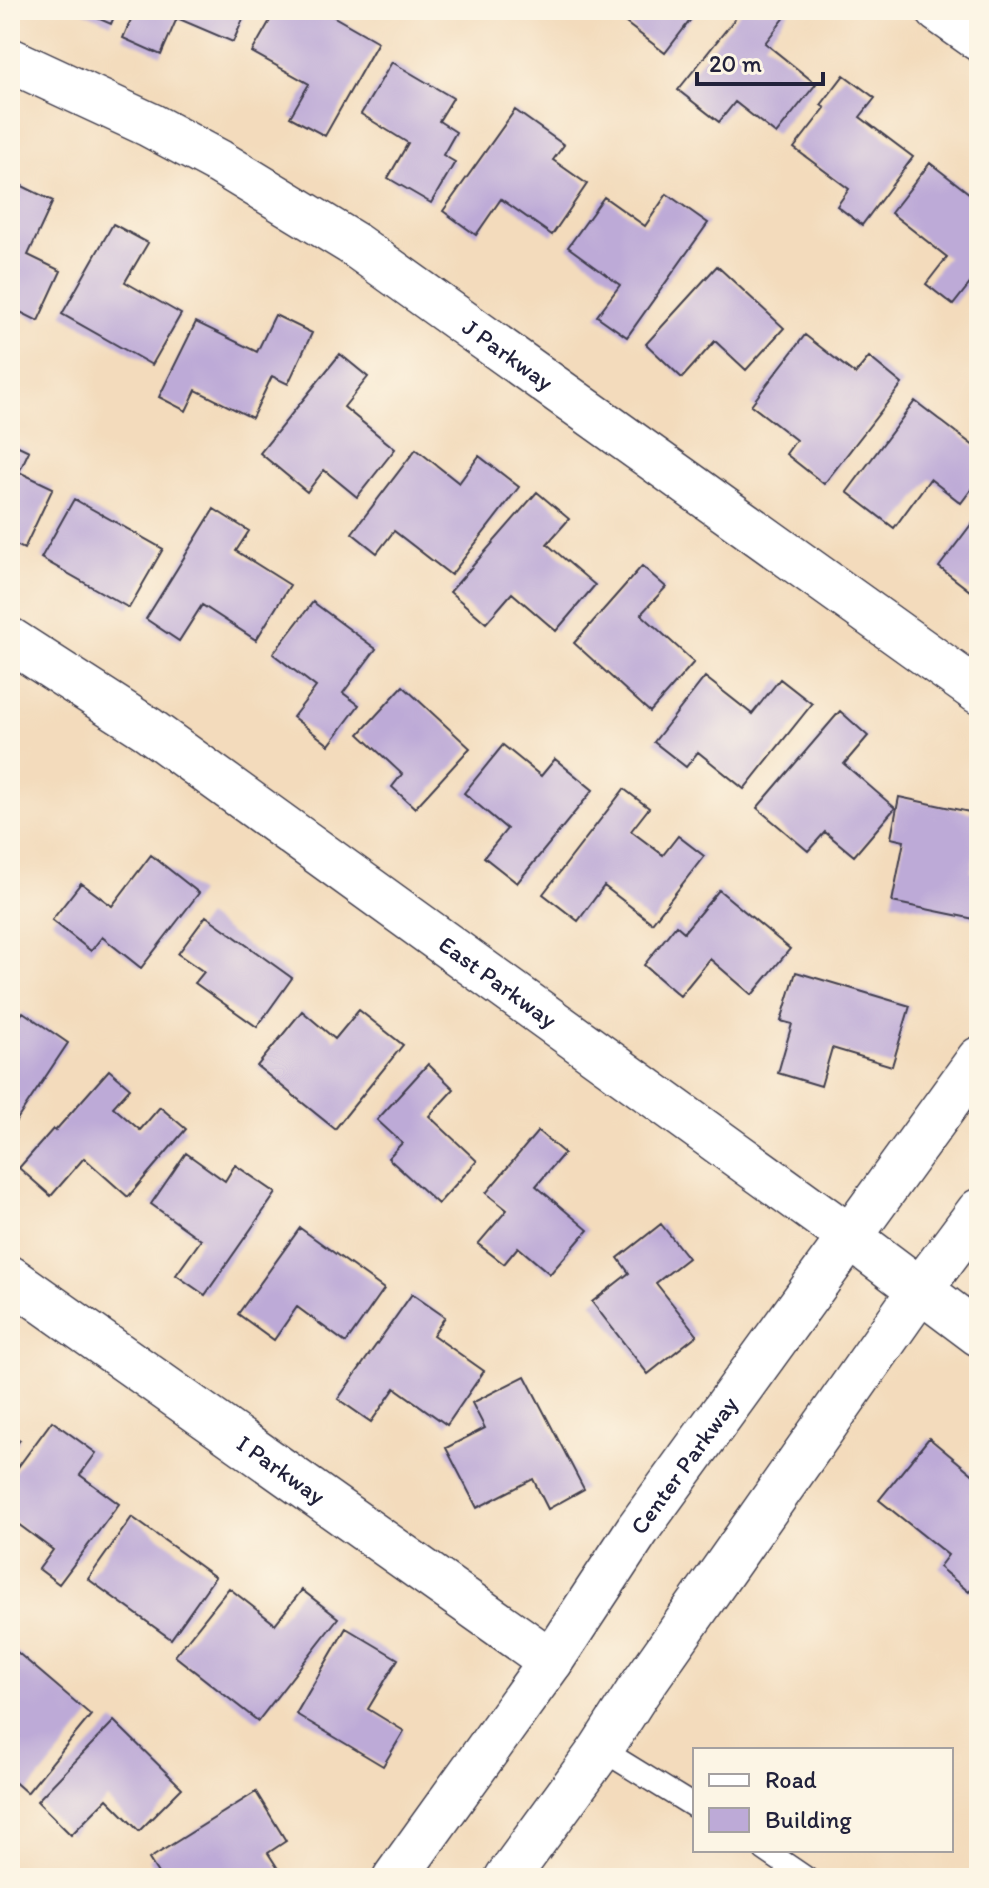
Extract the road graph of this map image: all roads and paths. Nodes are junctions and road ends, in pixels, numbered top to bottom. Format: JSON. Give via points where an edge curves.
{"nodes":[{"id":1,"x":938,"y":10,"type":"edge"},
{"id":2,"x":979,"y":39,"type":"edge"},
{"id":3,"x":10,"y":60,"type":"edge"},
{"id":4,"x":10,"y":640,"type":"edge"},
{"id":5,"x":979,"y":692,"type":"edge"},
{"id":6,"x":979,"y":1059,"type":"edge"},
{"id":7,"x":979,"y":1211,"type":"edge"},
{"id":8,"x":850,"y":1237,"type":"junction"},
{"id":9,"x":10,"y":1278,"type":"edge"},
{"id":10,"x":920,"y":1290,"type":"junction"},
{"id":11,"x":979,"y":1334,"type":"edge"},
{"id":12,"x":551,"y":1661,"type":"junction"},
{"id":13,"x":601,"y":1749,"type":"junction"},
{"id":14,"x":693,"y":1806,"type":"edge"},
{"id":15,"x":768,"y":1852,"type":"edge"},
{"id":16,"x":395,"y":1878,"type":"edge"},
{"id":17,"x":507,"y":1878,"type":"edge"},
{"id":18,"x":806,"y":1878,"type":"edge"}],
"edges":[{"from":1,"to":2,"type":"street"},
{"from":3,"to":5,"type":"street","name":"J Parkway","via":[[164,132],[352,243]]},
{"from":4,"to":8,"type":"street","name":"East Parkway","via":[[148,729]]},
{"from":6,"to":8,"type":"street","name":"Center Parkway"},
{"from":7,"to":10,"type":"street"},
{"from":8,"to":10,"type":"street","name":"East Parkway"},
{"from":8,"to":12,"type":"street","name":"Center Parkway","via":[[638,1529]]},
{"from":9,"to":12,"type":"street","name":"I Parkway"},
{"from":10,"to":11,"type":"street","name":"East Parkway"},
{"from":10,"to":13,"type":"street"},
{"from":12,"to":16,"type":"street","name":"Center Parkway"},
{"from":13,"to":14,"type":"lane"},
{"from":13,"to":17,"type":"street"},
{"from":15,"to":18,"type":"lane"}]}
